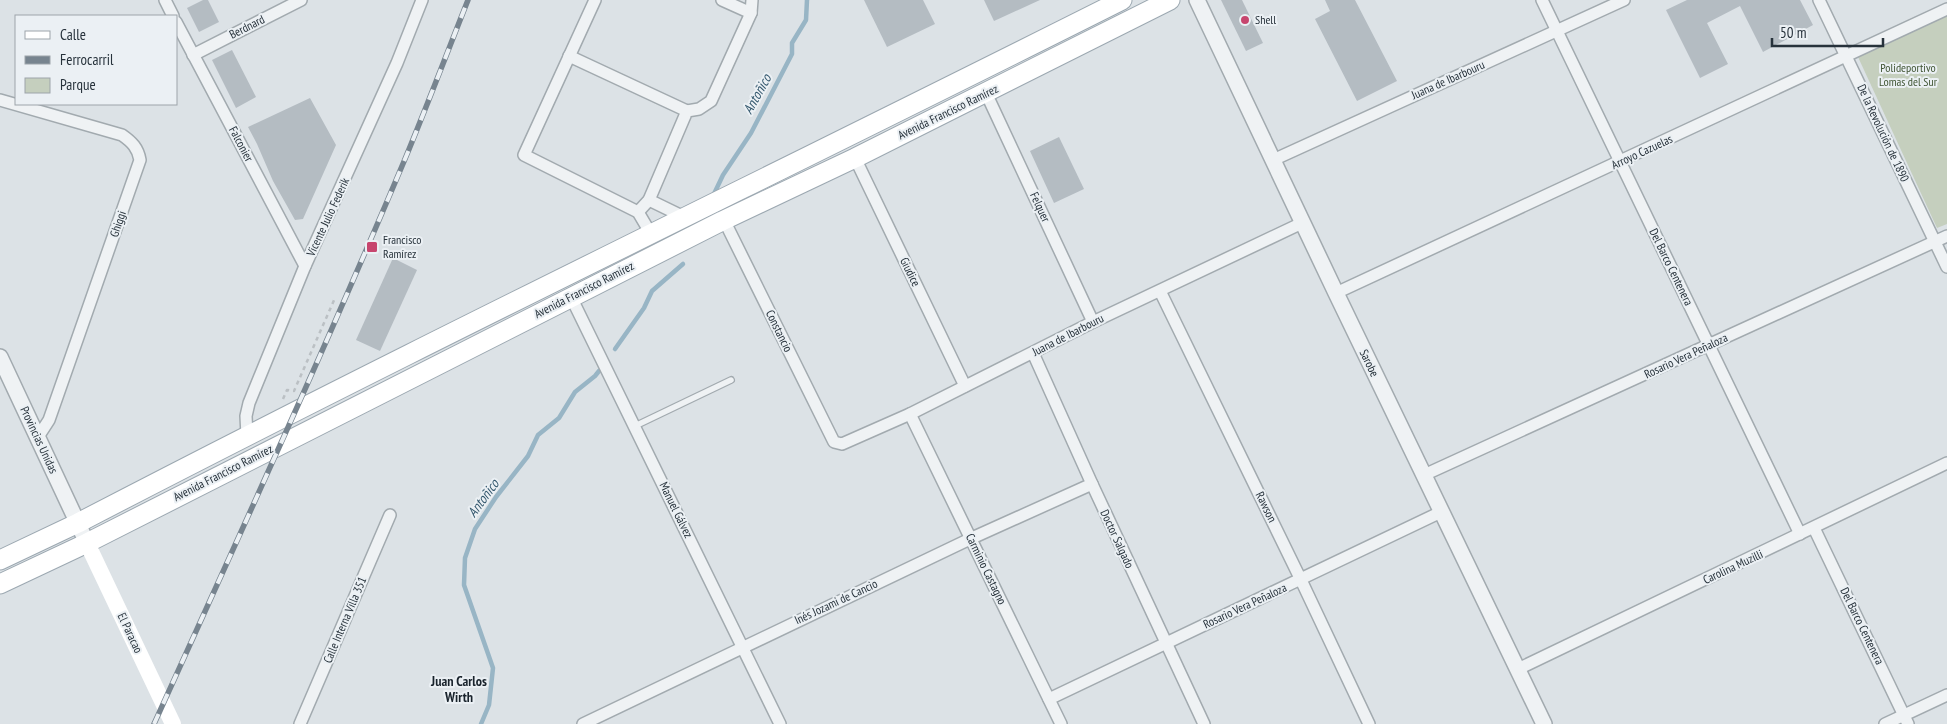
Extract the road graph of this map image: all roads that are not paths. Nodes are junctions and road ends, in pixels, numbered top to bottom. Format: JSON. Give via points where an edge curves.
{"nodes":[{"id":1,"x":165,"y":0,"type":"edge"},
{"id":2,"x":301,"y":0,"type":"edge"},
{"id":3,"x":422,"y":0,"type":"edge"},
{"id":4,"x":595,"y":0,"type":"edge"},
{"id":5,"x":722,"y":0,"type":"edge"},
{"id":6,"x":752,"y":0,"type":"edge"},
{"id":7,"x":1122,"y":0,"type":"edge"},
{"id":8,"x":1170,"y":0,"type":"edge"},
{"id":9,"x":1197,"y":0,"type":"edge"},
{"id":10,"x":1542,"y":0,"type":"edge"},
{"id":11,"x":1624,"y":0,"type":"edge"},
{"id":12,"x":1819,"y":0,"type":"edge"},
{"id":13,"x":1947,"y":10,"type":"edge"},
{"id":14,"x":751,"y":13,"type":"junction"},
{"id":15,"x":172,"y":15,"type":"edge"},
{"id":16,"x":178,"y":26,"type":"edge"},
{"id":17,"x":1557,"y":31,"type":"junction"},
{"id":18,"x":193,"y":55,"type":"junction"},
{"id":19,"x":569,"y":56,"type":"junction"},
{"id":20,"x":1847,"y":56,"type":"junction"},
{"id":21,"x":986,"y":93,"type":"junction"},
{"id":22,"x":0,"y":100,"type":"edge"},
{"id":23,"x":15,"y":104,"type":"edge"},
{"id":24,"x":17,"y":105,"type":"edge"},
{"id":25,"x":686,"y":111,"type":"junction"},
{"id":26,"x":855,"y":158,"type":"junction"},
{"id":27,"x":1272,"y":160,"type":"junction"},
{"id":28,"x":1621,"y":162,"type":"junction"},
{"id":29,"x":649,"y":200,"type":"junction"},
{"id":30,"x":638,"y":212,"type":"junction"},
{"id":31,"x":686,"y":218,"type":"junction"},
{"id":32,"x":724,"y":220,"type":"junction"},
{"id":33,"x":1302,"y":223,"type":"junction"},
{"id":34,"x":651,"y":234,"type":"junction"},
{"id":35,"x":1947,"y":236,"type":"edge"},
{"id":36,"x":1934,"y":242,"type":"junction"},
{"id":37,"x":305,"y":266,"type":"junction"},
{"id":38,"x":1947,"y":267,"type":"edge"},
{"id":39,"x":1160,"y":291,"type":"junction"},
{"id":40,"x":1336,"y":293,"type":"junction"},
{"id":41,"x":571,"y":297,"type":"junction"},
{"id":42,"x":1094,"y":322,"type":"junction"},
{"id":43,"x":1709,"y":346,"type":"junction"},
{"id":44,"x":1033,"y":353,"type":"junction"},
{"id":45,"x":0,"y":357,"type":"edge"},
{"id":46,"x":731,"y":380,"type":"dead end"},
{"id":47,"x":965,"y":386,"type":"junction"},
{"id":48,"x":910,"y":414,"type":"junction"},
{"id":49,"x":635,"y":426,"type":"junction"},
{"id":50,"x":247,"y":436,"type":"junction"},
{"id":51,"x":38,"y":437,"type":"junction"},
{"id":52,"x":834,"y":442,"type":"joint"},
{"id":53,"x":1947,"y":463,"type":"edge"},
{"id":54,"x":1424,"y":475,"type":"junction"},
{"id":55,"x":1092,"y":484,"type":"junction"},
{"id":56,"x":1441,"y":512,"type":"junction"},
{"id":57,"x":390,"y":515,"type":"dead end"},
{"id":58,"x":78,"y":522,"type":"junction"},
{"id":59,"x":1814,"y":528,"type":"junction"},
{"id":60,"x":1800,"y":534,"type":"junction"},
{"id":61,"x":972,"y":538,"type":"junction"},
{"id":62,"x":87,"y":543,"type":"junction"},
{"id":63,"x":0,"y":560,"type":"edge"},
{"id":64,"x":1301,"y":580,"type":"junction"},
{"id":65,"x":0,"y":584,"type":"edge"},
{"id":66,"x":1167,"y":644,"type":"junction"},
{"id":67,"x":743,"y":647,"type":"junction"},
{"id":68,"x":1518,"y":669,"type":"junction"},
{"id":69,"x":1947,"y":695,"type":"edge"},
{"id":70,"x":1049,"y":699,"type":"junction"},
{"id":71,"x":1906,"y":719,"type":"edge"},
{"id":72,"x":173,"y":724,"type":"edge"},
{"id":73,"x":300,"y":724,"type":"edge"},
{"id":74,"x":582,"y":724,"type":"edge"},
{"id":75,"x":780,"y":724,"type":"edge"},
{"id":76,"x":1061,"y":724,"type":"edge"},
{"id":77,"x":1204,"y":724,"type":"edge"},
{"id":78,"x":1369,"y":724,"type":"edge"},
{"id":79,"x":1544,"y":724,"type":"edge"},
{"id":80,"x":1885,"y":724,"type":"edge"}],
"edges":[{"from":1,"to":15,"type":"street"},
{"from":2,"to":18,"type":"street","name":"Berdnard"},
{"from":3,"to":37,"type":"street","name":"Vicente Julio Federik"},
{"from":4,"to":19,"type":"street"},
{"from":5,"to":14,"type":"street"},
{"from":6,"to":14,"type":"street"},
{"from":7,"to":31,"type":"main road","name":"Avenida Francisco Ramírez"},
{"from":8,"to":21,"type":"main road","name":"Avenida Francisco Ramírez"},
{"from":9,"to":27,"type":"street","name":"Sarobe"},
{"from":10,"to":17,"type":"street","name":"Del Barco Centenera"},
{"from":11,"to":17,"type":"street","name":"Juana de Ibarbouru"},
{"from":12,"to":20,"type":"street","name":"De la Revolución de 1890"},
{"from":13,"to":20,"type":"street","name":"Arroyo Cazuelas"},
{"from":14,"to":25,"type":"street","via":[[711,101],[699,109]]},
{"from":16,"to":18,"type":"street","name":"Falconier"},
{"from":17,"to":27,"type":"street","name":"Juana de Ibarbouru"},
{"from":17,"to":28,"type":"street","name":"Del Barco Centenera"},
{"from":18,"to":37,"type":"street","name":"Falconier"},
{"from":19,"to":25,"type":"street"},
{"from":19,"to":30,"type":"street","via":[[524,155]]},
{"from":20,"to":28,"type":"street","name":"Arroyo Cazuelas"},
{"from":20,"to":36,"type":"street","name":"De la Revolución de 1890"},
{"from":21,"to":26,"type":"main road","name":"Avenida Francisco Ramírez"},
{"from":21,"to":42,"type":"street","name":"Felquer"},
{"from":22,"to":23,"type":"street","name":"Ghiggi"},
{"from":24,"to":51,"type":"street","name":"Ghiggi","via":[[122,135],[134,144],[140,160],[49,420]]},
{"from":25,"to":29,"type":"street"},
{"from":26,"to":32,"type":"main road","name":"Avenida Francisco Ramírez"},
{"from":26,"to":47,"type":"street","name":"Giudice"},
{"from":27,"to":33,"type":"street","name":"Sarobe"},
{"from":28,"to":40,"type":"street","name":"Arroyo Cazuelas"},
{"from":28,"to":43,"type":"street","name":"Del Barco Centenera"},
{"from":29,"to":30,"type":"street"},
{"from":29,"to":31,"type":"street"},
{"from":30,"to":34,"type":"street"},
{"from":31,"to":34,"type":"main road","name":"Avenida Francisco Ramírez"},
{"from":32,"to":41,"type":"main road","name":"Avenida Francisco Ramírez"},
{"from":32,"to":52,"type":"street","name":"Constancio"},
{"from":33,"to":39,"type":"street","name":"Juana de Ibarbouru"},
{"from":33,"to":40,"type":"street","name":"Sarobe"},
{"from":34,"to":50,"type":"main road","name":"Avenida Francisco Ramírez"},
{"from":35,"to":36,"type":"street","name":"Rosario Vera Peñaloza"},
{"from":36,"to":38,"type":"street","name":"De la Revolución de 1890"},
{"from":36,"to":43,"type":"street","name":"Rosario Vera Peñaloza"},
{"from":37,"to":50,"type":"street","name":"Vicente Julio Federik","via":[[249,402]]},
{"from":39,"to":42,"type":"street","name":"Juana de Ibarbouru"},
{"from":39,"to":64,"type":"street","name":"Rawson"},
{"from":40,"to":54,"type":"street","name":"Sarobe"},
{"from":41,"to":49,"type":"street","name":"Manuel Gálvez"},
{"from":41,"to":62,"type":"main road","name":"Avenida Francisco Ramírez"},
{"from":42,"to":44,"type":"street","name":"Juana de Ibarbouru"},
{"from":43,"to":54,"type":"street","name":"Rosario Vera Peñaloza"},
{"from":43,"to":60,"type":"street","name":"Del Barco Centenera"},
{"from":44,"to":47,"type":"street","name":"Juana de Ibarbouru"},
{"from":44,"to":55,"type":"street","name":"Doctor Salgado"},
{"from":45,"to":51,"type":"street","name":"Provincias Unidas"},
{"from":46,"to":49,"type":"lane"},
{"from":47,"to":48,"type":"street","name":"Juana de Ibarbouru"},
{"from":48,"to":52,"type":"street","name":"Juana de Ibarbouru","via":[[842,444]]},
{"from":48,"to":61,"type":"street","name":"Carminio Castagno"},
{"from":49,"to":67,"type":"street","name":"Manuel Gálvez"},
{"from":50,"to":58,"type":"main road","name":"Avenida Francisco Ramírez"},
{"from":51,"to":58,"type":"street","name":"Provincias Unidas"},
{"from":53,"to":59,"type":"street","name":"Carolina Muzilli"},
{"from":54,"to":56,"type":"street","name":"Sarobe"},
{"from":55,"to":61,"type":"street","name":"Inés Jozami de Cancio"},
{"from":55,"to":66,"type":"street","name":"Doctor Salgado"},
{"from":56,"to":64,"type":"street","name":"Rosario Vera Peñaloza"},
{"from":56,"to":68,"type":"street","name":"Sarobe"},
{"from":57,"to":73,"type":"street","name":"Calle Interna Villa 351"},
{"from":58,"to":62,"type":"street","name":"Provincias Unidas"},
{"from":58,"to":63,"type":"main road","name":"Avenida Francisco Ramírez"},
{"from":59,"to":60,"type":"street","name":"Carolina Muzilli"},
{"from":59,"to":71,"type":"street","name":"Del Barco Centenera"},
{"from":60,"to":68,"type":"street","name":"Carolina Muzilli"},
{"from":61,"to":67,"type":"street","name":"Inés Jozami de Cancio"},
{"from":61,"to":70,"type":"street","name":"Carminio Castagno"},
{"from":62,"to":65,"type":"main road","name":"Avenida Francisco Ramírez"},
{"from":62,"to":72,"type":"main road","name":"El Paracao"},
{"from":64,"to":66,"type":"street","name":"Rosario Vera Peñaloza"},
{"from":64,"to":78,"type":"street","name":"Rawson"},
{"from":66,"to":70,"type":"street","name":"Rosario Vera Peñaloza"},
{"from":66,"to":77,"type":"street","name":"Doctor Salgado"},
{"from":67,"to":74,"type":"street","name":"Inés Jozami de Cancio"},
{"from":67,"to":75,"type":"street","name":"Manuel Gálvez"},
{"from":68,"to":79,"type":"street","name":"Sarobe"},
{"from":69,"to":71,"type":"street"},
{"from":70,"to":76,"type":"street","name":"Carminio Castagno"},
{"from":71,"to":80,"type":"street"}]}
